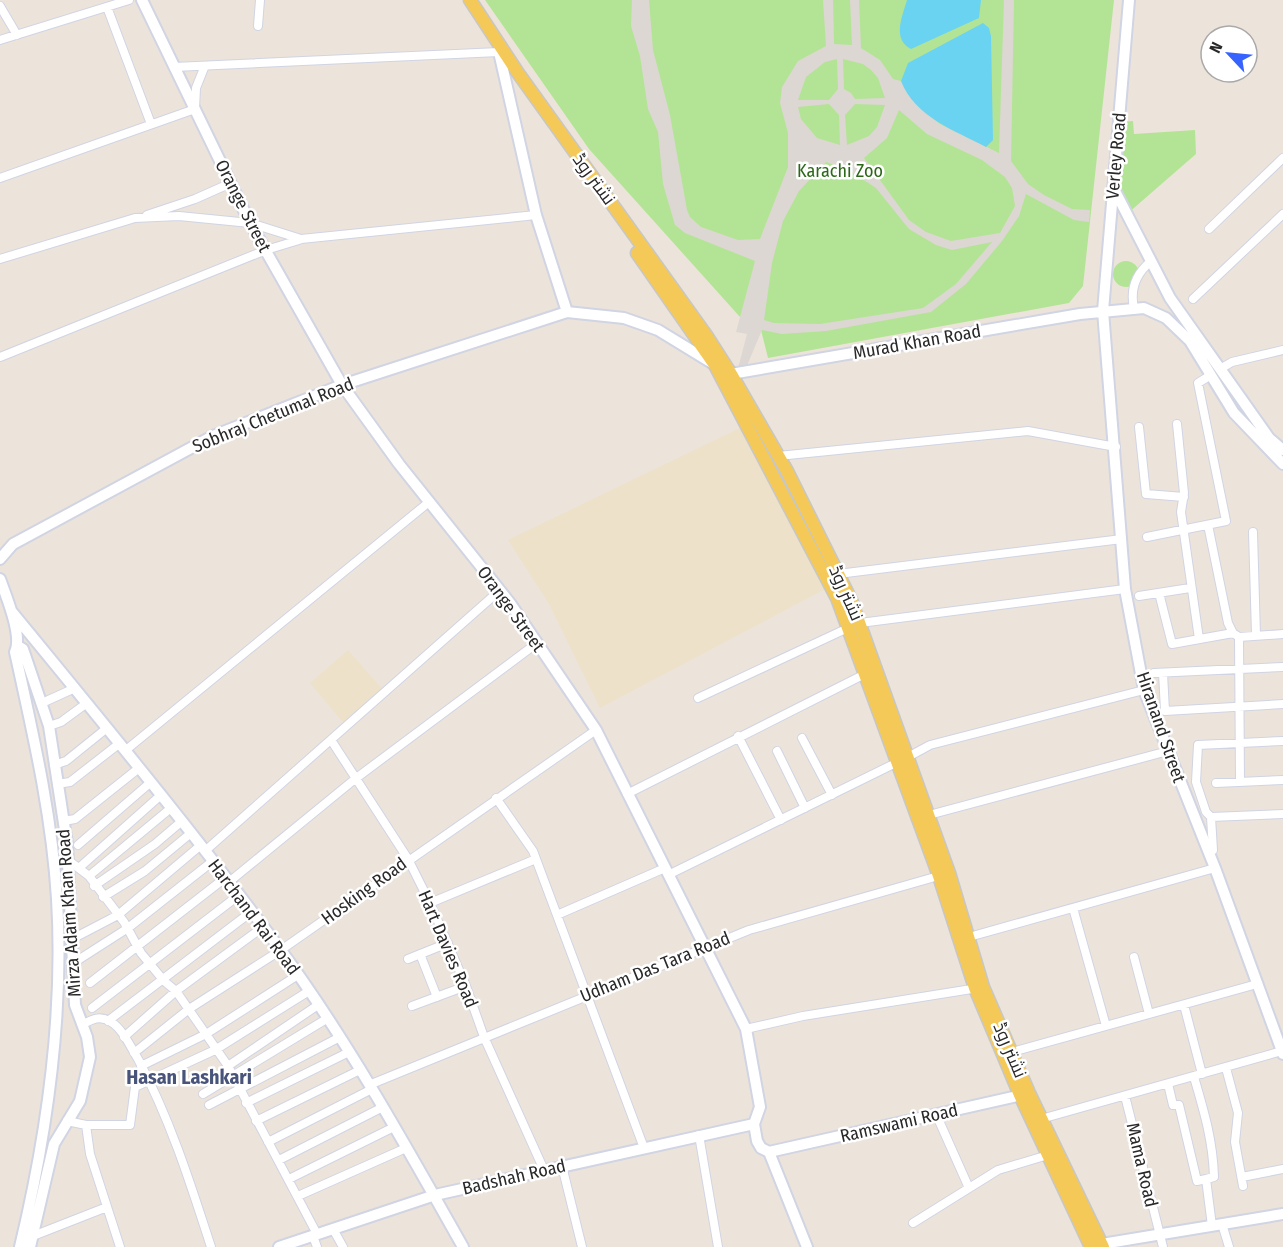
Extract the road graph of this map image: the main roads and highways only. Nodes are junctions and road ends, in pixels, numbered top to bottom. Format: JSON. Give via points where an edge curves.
{"nodes":[{"id":1,"x":141,"y":0,"type":"edge"},
{"id":2,"x":463,"y":0,"type":"edge"},
{"id":3,"x":470,"y":0,"type":"edge"},
{"id":4,"x":1129,"y":0,"type":"edge"},
{"id":5,"x":499,"y":52,"type":"junction"},
{"id":6,"x":1113,"y":186,"type":"junction"},
{"id":7,"x":567,"y":312,"type":"junction"},
{"id":8,"x":1102,"y":312,"type":"junction"},
{"id":9,"x":715,"y":365,"type":"junction"},
{"id":10,"x":1215,"y":372,"type":"junction"},
{"id":11,"x":731,"y":374,"type":"junction"},
{"id":12,"x":342,"y":385,"type":"junction"},
{"id":13,"x":1283,"y":450,"type":"edge"},
{"id":14,"x":1283,"y":464,"type":"edge"},
{"id":15,"x":1,"y":555,"type":"edge"},
{"id":16,"x":0,"y":579,"type":"edge"},
{"id":17,"x":12,"y":612,"type":"junction"},
{"id":18,"x":854,"y":625,"type":"junction"},
{"id":19,"x":18,"y":646,"type":"junction"},
{"id":20,"x":903,"y":759,"type":"junction"},
{"id":21,"x":944,"y":875,"type":"junction"},
{"id":22,"x":979,"y":988,"type":"junction"},
{"id":23,"x":1283,"y":1053,"type":"edge"},
{"id":24,"x":1024,"y":1094,"type":"junction"},
{"id":25,"x":754,"y":1124,"type":"junction"},
{"id":26,"x":769,"y":1152,"type":"junction"},
{"id":27,"x":435,"y":1195,"type":"junction"},
{"id":28,"x":1283,"y":1214,"type":"edge"},
{"id":29,"x":31,"y":1241,"type":"edge"},
{"id":30,"x":1099,"y":1246,"type":"edge"},
{"id":31,"x":20,"y":1247,"type":"edge"},
{"id":32,"x":279,"y":1247,"type":"edge"},
{"id":33,"x":463,"y":1247,"type":"edge"},
{"id":34,"x":807,"y":1247,"type":"edge"}],
"edges":[{"from":1,"to":12,"type":"main road","name":"Orange Street","via":[[250,223]]},
{"from":2,"to":5,"type":"main road","name":"نشتر روڈ"},
{"from":3,"to":11,"type":"main road","name":"نشتر روڈ"},
{"from":4,"to":6,"type":"main road","name":"Verley Road"},
{"from":5,"to":7,"type":"main road","via":[[536,215]]},
{"from":5,"to":9,"type":"main road","name":"نشتر روڈ"},
{"from":6,"to":8,"type":"main road","name":"Verley Road"},
{"from":6,"to":10,"type":"main road","via":[[1150,262]]},
{"from":7,"to":9,"type":"main road","via":[[624,318],[658,330]]},
{"from":7,"to":12,"type":"main road","name":"Sobhraj Chetumal Road"},
{"from":8,"to":10,"type":"main road","name":"Murad Khan Road","via":[[1134,308],[1155,311],[1190,341]]},
{"from":8,"to":11,"type":"main road","name":"Murad Khan Road"},
{"from":8,"to":23,"type":"main road","name":"Hiranand Street","via":[[1125,589],[1144,690]]},
{"from":9,"to":11,"type":"main road"},
{"from":9,"to":18,"type":"main road","name":"نشتر روڈ"},
{"from":10,"to":13,"type":"main road"},
{"from":10,"to":14,"type":"main road","via":[[1234,413]]},
{"from":11,"to":18,"type":"main road","name":"نشتر روڈ","via":[[838,574]]},
{"from":12,"to":15,"type":"main road","name":"Sobhraj Chetumal Road","via":[[213,436],[13,544]]},
{"from":12,"to":25,"type":"main road","name":"Orange Street","via":[[537,642],[596,730],[746,1029],[760,1107]]},
{"from":16,"to":17,"type":"main road","name":"Mirza Adam Khan Road"},
{"from":17,"to":19,"type":"main road","name":"Mirza Adam Khan Road"},
{"from":17,"to":27,"type":"main road","name":"Harchand Rai Road","via":[[281,950],[328,1018]]},
{"from":18,"to":20,"type":"main road","name":"نشتر روڈ"},
{"from":18,"to":20,"type":"main road","name":"نشتر روڈ","via":[[865,674]]},
{"from":19,"to":29,"type":"main road","name":"Mirza Adam Khan Road","via":[[23,649],[49,726],[68,860],[75,962],[73,989],[90,1057],[80,1101],[54,1144]]},
{"from":19,"to":31,"type":"main road","name":"Mirza Adam Khan Road","via":[[15,652],[40,767],[53,861],[58,962],[51,1074]]},
{"from":20,"to":21,"type":"main road","name":"نشتر روڈ"},
{"from":20,"to":21,"type":"main road","name":"نشتر روڈ","via":[[929,815]]},
{"from":21,"to":22,"type":"main road","name":"نشتر روڈ"},
{"from":21,"to":22,"type":"main road","name":"نشتر روڈ","via":[[969,937]]},
{"from":22,"to":24,"type":"main road","name":"نشتر روڈ"},
{"from":22,"to":24,"type":"main road","name":"نشتر روڈ","via":[[1012,1052]]},
{"from":24,"to":26,"type":"main road","name":"Ramswami Road"},
{"from":24,"to":30,"type":"main road","name":"نشتر روڈ","via":[[1041,1119]]},
{"from":24,"to":30,"type":"main road","name":"نشتر روڈ","via":[[1048,1155]]},
{"from":25,"to":26,"type":"main road","via":[[757,1141]]},
{"from":25,"to":27,"type":"main road","name":"Badshah Road"},
{"from":26,"to":34,"type":"main road"},
{"from":27,"to":32,"type":"main road","name":"Badshah Road"},
{"from":27,"to":33,"type":"main road","name":"Harchand Rai Road"},
{"from":28,"to":30,"type":"main road"}]}
